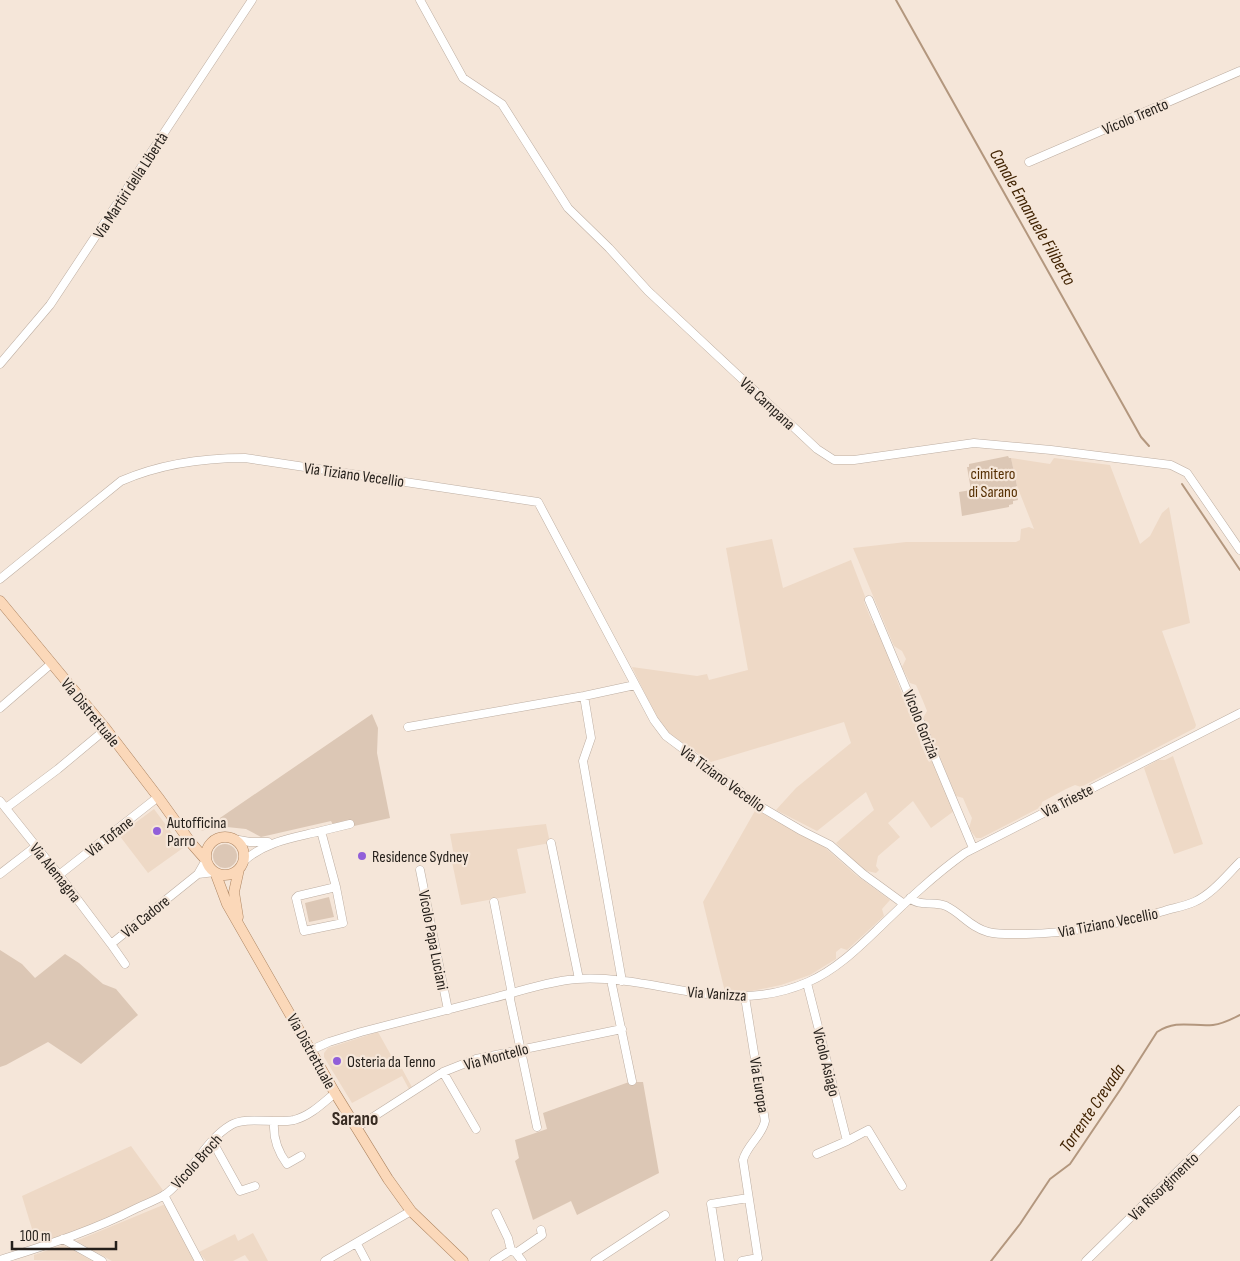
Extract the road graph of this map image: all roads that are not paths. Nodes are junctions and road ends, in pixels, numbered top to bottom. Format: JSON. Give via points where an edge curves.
{"nodes":[{"id":1,"x":252,"y":0,"type":"edge"},
{"id":2,"x":420,"y":0,"type":"edge"},
{"id":3,"x":1240,"y":71,"type":"edge"},
{"id":4,"x":1029,"y":162,"type":"dead end"},
{"id":5,"x":0,"y":364,"type":"edge"},
{"id":6,"x":1240,"y":550,"type":"edge"},
{"id":7,"x":0,"y":579,"type":"edge"},
{"id":8,"x":869,"y":600,"type":"dead end"},
{"id":9,"x":0,"y":601,"type":"edge"},
{"id":10,"x":52,"y":663,"type":"junction"},
{"id":11,"x":635,"y":685,"type":"junction"},
{"id":12,"x":584,"y":696,"type":"junction"},
{"id":13,"x":0,"y":708,"type":"edge"},
{"id":14,"x":1240,"y":713,"type":"edge"},
{"id":15,"x":408,"y":727,"type":"dead end"},
{"id":16,"x":106,"y":729,"type":"junction"},
{"id":17,"x":158,"y":797,"type":"junction"},
{"id":18,"x":3,"y":805,"type":"edge"},
{"id":19,"x":350,"y":824,"type":"dead end"},
{"id":20,"x":179,"y":826,"type":"junction"},
{"id":21,"x":321,"y":832,"type":"junction"},
{"id":22,"x":233,"y":839,"type":"junction"},
{"id":23,"x":275,"y":842,"type":"junction"},
{"id":24,"x":212,"y":843,"type":"junction"},
{"id":25,"x":551,"y":843,"type":"dead end"},
{"id":26,"x":35,"y":847,"type":"junction"},
{"id":27,"x":973,"y":848,"type":"junction"},
{"id":28,"x":206,"y":860,"type":"junction"},
{"id":29,"x":1240,"y":862,"type":"edge"},
{"id":30,"x":241,"y":865,"type":"junction"},
{"id":31,"x":420,"y":870,"type":"dead end"},
{"id":32,"x":215,"y":872,"type":"junction"},
{"id":33,"x":0,"y":874,"type":"edge"},
{"id":34,"x":198,"y":874,"type":"junction"},
{"id":35,"x":59,"y":875,"type":"junction"},
{"id":36,"x":336,"y":886,"type":"junction"},
{"id":37,"x":907,"y":901,"type":"junction"},
{"id":38,"x":494,"y":902,"type":"dead end"},
{"id":39,"x":242,"y":930,"type":"junction"},
{"id":40,"x":111,"y":944,"type":"junction"},
{"id":41,"x":125,"y":964,"type":"dead end"},
{"id":42,"x":580,"y":979,"type":"junction"},
{"id":43,"x":622,"y":981,"type":"junction"},
{"id":44,"x":807,"y":983,"type":"junction"},
{"id":45,"x":612,"y":985,"type":"dead end"},
{"id":46,"x":510,"y":993,"type":"junction"},
{"id":47,"x":745,"y":997,"type":"junction"},
{"id":48,"x":448,"y":1010,"type":"junction"},
{"id":49,"x":622,"y":1029,"type":"junction"},
{"id":50,"x":521,"y":1049,"type":"junction"},
{"id":51,"x":312,"y":1050,"type":"junction"},
{"id":52,"x":443,"y":1072,"type":"junction"},
{"id":53,"x":632,"y":1081,"type":"dead end"},
{"id":54,"x":335,"y":1093,"type":"junction"},
{"id":55,"x":1240,"y":1110,"type":"edge"},
{"id":56,"x":274,"y":1122,"type":"junction"},
{"id":57,"x":537,"y":1127,"type":"dead end"},
{"id":58,"x":356,"y":1128,"type":"junction"},
{"id":59,"x":476,"y":1129,"type":"dead end"},
{"id":60,"x":847,"y":1141,"type":"junction"},
{"id":61,"x":210,"y":1143,"type":"junction"},
{"id":62,"x":817,"y":1154,"type":"dead end"},
{"id":63,"x":301,"y":1156,"type":"dead end"},
{"id":64,"x":254,"y":1186,"type":"dead end"},
{"id":65,"x":902,"y":1186,"type":"dead end"},
{"id":66,"x":164,"y":1195,"type":"junction"},
{"id":67,"x":748,"y":1198,"type":"junction"},
{"id":68,"x":411,"y":1211,"type":"junction"},
{"id":69,"x":496,"y":1213,"type":"dead end"},
{"id":70,"x":665,"y":1215,"type":"dead end"},
{"id":71,"x":541,"y":1230,"type":"dead end"},
{"id":72,"x":63,"y":1239,"type":"junction"},
{"id":73,"x":357,"y":1244,"type":"junction"},
{"id":74,"x":514,"y":1252,"type":"junction"},
{"id":75,"x":0,"y":1260,"type":"edge"},
{"id":76,"x":102,"y":1261,"type":"edge"},
{"id":77,"x":199,"y":1261,"type":"edge"},
{"id":78,"x":325,"y":1261,"type":"edge"},
{"id":79,"x":366,"y":1261,"type":"edge"},
{"id":80,"x":463,"y":1261,"type":"edge"},
{"id":81,"x":494,"y":1261,"type":"edge"},
{"id":82,"x":522,"y":1261,"type":"edge"},
{"id":83,"x":594,"y":1261,"type":"edge"},
{"id":84,"x":720,"y":1261,"type":"edge"},
{"id":85,"x":742,"y":1261,"type":"edge"},
{"id":86,"x":1086,"y":1261,"type":"edge"}],
"edges":[{"from":1,"to":5,"type":"street","name":"Via Martiri della Libertà","via":[[55,299]]},
{"from":2,"to":6,"type":"street","name":"Via Campana","via":[[463,78],[502,104],[568,208],[648,291],[817,449],[834,460],[854,460],[974,443],[1171,465],[1187,473]]},
{"from":3,"to":4,"type":"street","name":"Vicolo Trento"},
{"from":7,"to":11,"type":"street","name":"Via Tiziano Vecellio","via":[[121,481],[165,466],[217,458],[245,458],[538,502]]},
{"from":8,"to":27,"type":"street","name":"Vicolo Gorizia"},
{"from":9,"to":10,"type":"main road","name":"Via Distrettuale"},
{"from":10,"to":13,"type":"street"},
{"from":10,"to":16,"type":"main road","name":"Via Distrettuale"},
{"from":11,"to":12,"type":"street"},
{"from":11,"to":37,"type":"street","name":"Via Tiziano Vecellio","via":[[666,736],[761,806],[830,845],[863,874]]},
{"from":12,"to":15,"type":"street"},
{"from":12,"to":43,"type":"street","via":[[591,738],[583,761]]},
{"from":14,"to":27,"type":"street","name":"Via Trieste"},
{"from":16,"to":17,"type":"main road","name":"Via Distrettuale"},
{"from":16,"to":18,"type":"street","via":[[58,769]]},
{"from":17,"to":20,"type":"main road","name":"Via Distrettuale"},
{"from":17,"to":35,"type":"street","name":"Via Tofane"},
{"from":18,"to":26,"type":"street","name":"Via Alemagna"},
{"from":19,"to":21,"type":"street"},
{"from":20,"to":24,"type":"main road","via":[[194,838]]},
{"from":20,"to":28,"type":"main road","name":"Via Distrettuale"},
{"from":21,"to":23,"type":"street"},
{"from":21,"to":36,"type":"street"},
{"from":22,"to":23,"type":"street"},
{"from":22,"to":24,"type":"main road","via":[[222,837]]},
{"from":22,"to":30,"type":"main road","via":[[243,850]]},
{"from":23,"to":30,"type":"street","via":[[257,850]]},
{"from":24,"to":28,"type":"main road"},
{"from":25,"to":42,"type":"street"},
{"from":26,"to":33,"type":"street"},
{"from":26,"to":35,"type":"street","name":"Via Alemagna"},
{"from":27,"to":37,"type":"street","name":"Via Trieste","via":[[938,872]]},
{"from":28,"to":32,"type":"main road"},
{"from":28,"to":34,"type":"street","name":"Via Cadore"},
{"from":29,"to":37,"type":"street","name":"Via Tiziano Vecellio","via":[[1194,902],[1141,918],[1056,933],[987,932],[947,906]]},
{"from":30,"to":32,"type":"main road","via":[[235,873],[225,876]]},
{"from":30,"to":39,"type":"main road","via":[[234,900]]},
{"from":31,"to":48,"type":"street","name":"Vicolo Papa Luciani"},
{"from":32,"to":34,"type":"street"},
{"from":32,"to":39,"type":"main road","name":"Via Distrettuale","via":[[227,904]]},
{"from":34,"to":40,"type":"street","name":"Via Cadore"},
{"from":35,"to":40,"type":"street","name":"Via Alemagna"},
{"from":36,"to":36,"type":"street","via":[[296,898],[304,931],[343,922]]},
{"from":37,"to":44,"type":"street","name":"Via Vanizza","via":[[841,962]]},
{"from":38,"to":46,"type":"street"},
{"from":39,"to":51,"type":"main road","name":"Via Distrettuale"},
{"from":40,"to":41,"type":"street","name":"Via Cadore"},
{"from":42,"to":43,"type":"street","name":"Via Vanizza"},
{"from":42,"to":46,"type":"street","name":"Via Vanizza"},
{"from":43,"to":47,"type":"street","name":"Via Vanizza","via":[[715,996]]},
{"from":44,"to":47,"type":"street","name":"Via Vanizza","via":[[775,993]]},
{"from":44,"to":60,"type":"street","name":"Vicolo Asiago"},
{"from":45,"to":49,"type":"street"},
{"from":46,"to":48,"type":"street","name":"Via Vanizza"},
{"from":46,"to":50,"type":"street"},
{"from":47,"to":67,"type":"street","name":"Via Europa","via":[[765,1121],[744,1160]]},
{"from":48,"to":51,"type":"street","name":"Via Vanizza","via":[[361,1032]]},
{"from":49,"to":50,"type":"street","name":"Via Montello"},
{"from":49,"to":53,"type":"street"},
{"from":50,"to":52,"type":"street","name":"Via Montello","via":[[476,1058]]},
{"from":50,"to":57,"type":"street"},
{"from":51,"to":54,"type":"main road","name":"Via Distrettuale"},
{"from":52,"to":58,"type":"street","name":"Via Montello"},
{"from":52,"to":59,"type":"street"},
{"from":54,"to":56,"type":"street","name":"Vicolo Broch","via":[[306,1116]]},
{"from":54,"to":58,"type":"main road","name":"Via Distrettuale"},
{"from":55,"to":86,"type":"street","name":"Via Risorgimento"},
{"from":56,"to":61,"type":"street","name":"Vicolo Broch","via":[[236,1122]]},
{"from":56,"to":63,"type":"street","via":[[280,1156],[287,1164]]},
{"from":58,"to":68,"type":"main road","name":"Via Distrettuale"},
{"from":60,"to":62,"type":"street"},
{"from":60,"to":65,"type":"street","via":[[868,1130]]},
{"from":61,"to":64,"type":"street","via":[[215,1146],[240,1191]]},
{"from":61,"to":66,"type":"street","name":"Vicolo Broch","via":[[188,1174]]},
{"from":66,"to":72,"type":"street","name":"Vicolo Broch"},
{"from":66,"to":77,"type":"street"},
{"from":67,"to":84,"type":"street","via":[[711,1204]]},
{"from":67,"to":85,"type":"street","name":"Via Europa","via":[[758,1258]]},
{"from":68,"to":73,"type":"street"},
{"from":68,"to":80,"type":"main road","name":"Via Distrettuale"},
{"from":69,"to":74,"type":"street"},
{"from":70,"to":83,"type":"street"},
{"from":71,"to":74,"type":"street","via":[[542,1235]]},
{"from":72,"to":75,"type":"street","name":"Vicolo Broch"},
{"from":72,"to":76,"type":"street"},
{"from":73,"to":78,"type":"street"},
{"from":73,"to":79,"type":"street"},
{"from":74,"to":81,"type":"street"},
{"from":74,"to":82,"type":"street"}]}
